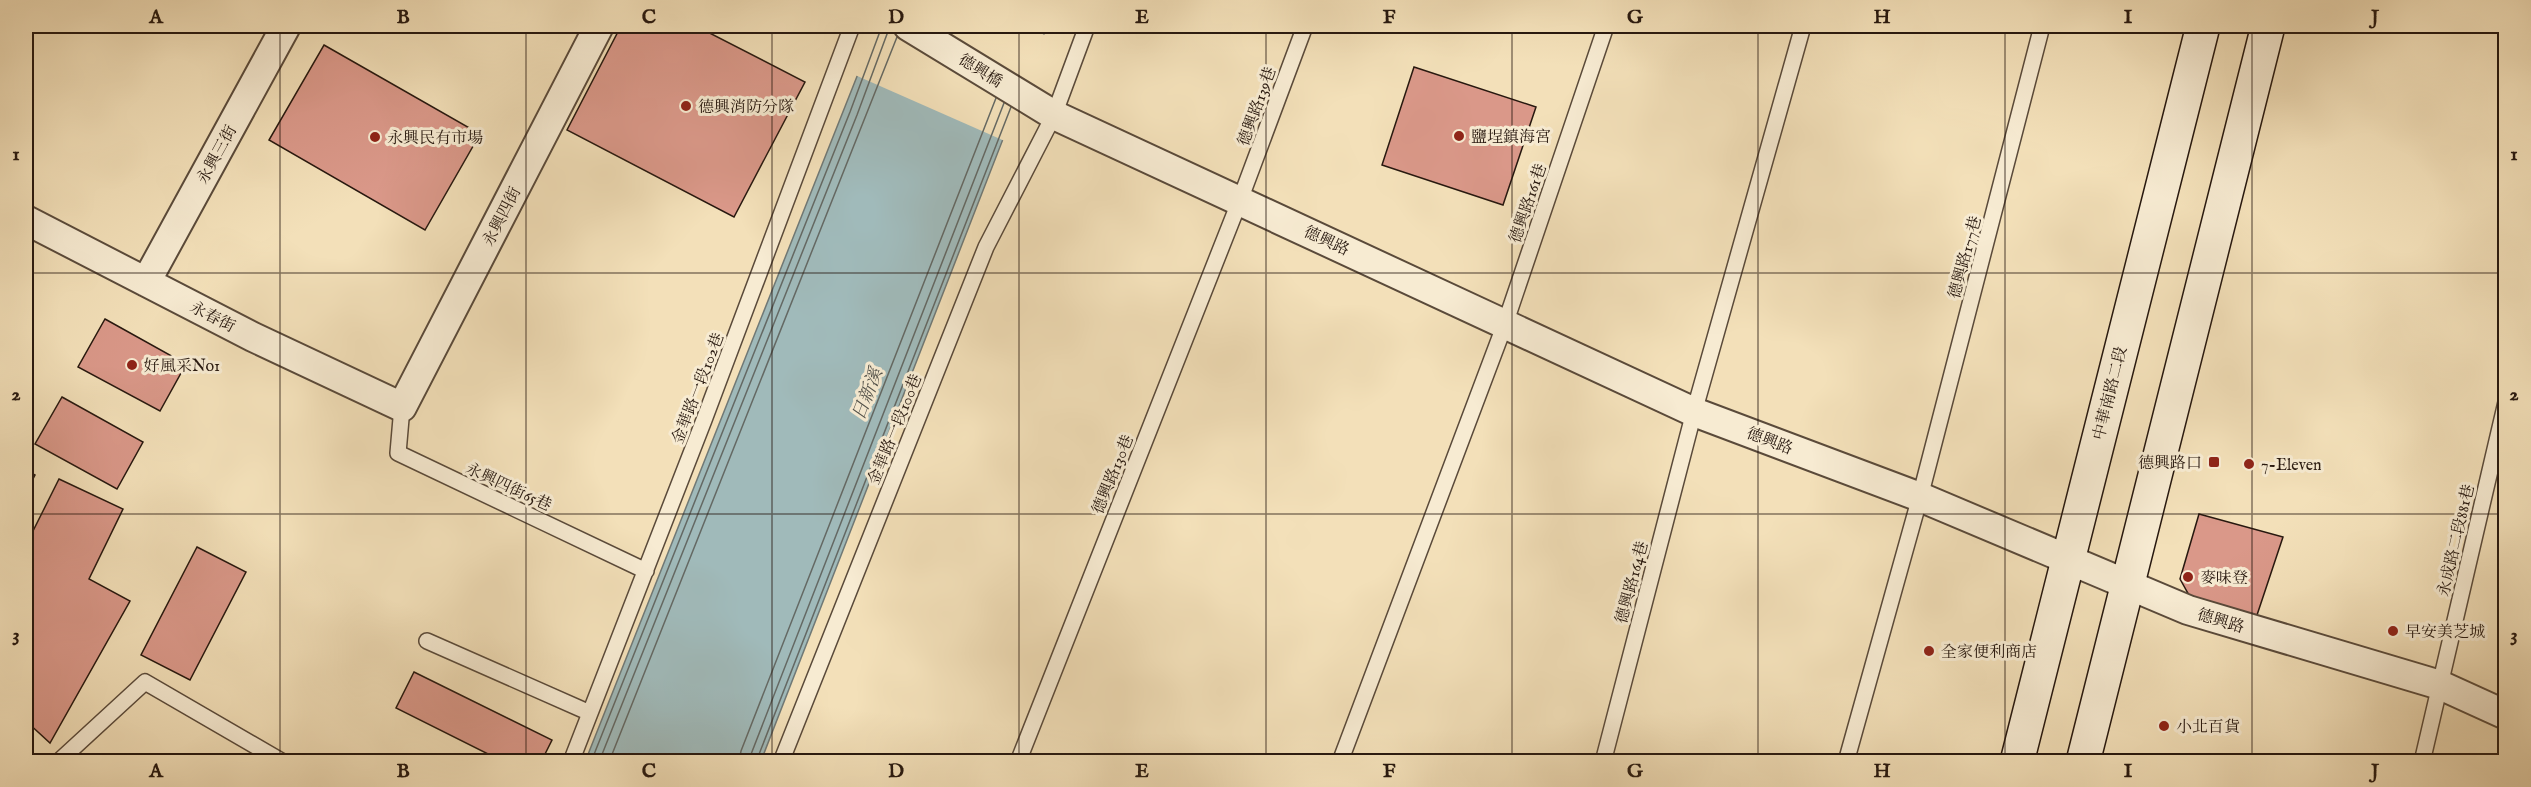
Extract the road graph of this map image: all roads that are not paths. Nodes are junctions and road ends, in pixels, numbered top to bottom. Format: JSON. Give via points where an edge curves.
{"nodes":[{"id":1,"x":286,"y":26,"type":"edge"},
{"id":2,"x":599,"y":26,"type":"edge"},
{"id":3,"x":852,"y":26,"type":"edge"},
{"id":4,"x":908,"y":26,"type":"edge"},
{"id":5,"x":1087,"y":26,"type":"edge"},
{"id":6,"x":1305,"y":26,"type":"edge"},
{"id":7,"x":1605,"y":26,"type":"edge"},
{"id":8,"x":1803,"y":26,"type":"edge"},
{"id":9,"x":2042,"y":26,"type":"edge"},
{"id":10,"x":2203,"y":26,"type":"edge"},
{"id":11,"x":2268,"y":26,"type":"edge"},
{"id":12,"x":1054,"y":115,"type":"junction"},
{"id":13,"x":1240,"y":200,"type":"junction"},
{"id":14,"x":26,"y":220,"type":"edge"},
{"id":15,"x":146,"y":282,"type":"junction"},
{"id":16,"x":1505,"y":324,"type":"junction"},
{"id":17,"x":2505,"y":402,"type":"edge"},
{"id":18,"x":402,"y":407,"type":"junction"},
{"id":19,"x":1694,"y":412,"type":"junction"},
{"id":20,"x":1920,"y":497,"type":"junction"},
{"id":21,"x":2069,"y":558,"type":"junction"},
{"id":22,"x":646,"y":571,"type":"junction"},
{"id":23,"x":2127,"y":583,"type":"junction"},
{"id":24,"x":427,"y":641,"type":"dead end"},
{"id":25,"x":2440,"y":685,"type":"junction"},
{"id":26,"x":590,"y":712,"type":"junction"},
{"id":27,"x":2505,"y":715,"type":"edge"},
{"id":28,"x":58,"y":762,"type":"edge"},
{"id":29,"x":284,"y":762,"type":"edge"},
{"id":30,"x":571,"y":762,"type":"edge"},
{"id":31,"x":781,"y":762,"type":"edge"},
{"id":32,"x":1018,"y":762,"type":"edge"},
{"id":33,"x":1340,"y":762,"type":"edge"},
{"id":34,"x":1603,"y":762,"type":"edge"},
{"id":35,"x":1846,"y":762,"type":"edge"},
{"id":36,"x":2017,"y":762,"type":"edge"},
{"id":37,"x":2083,"y":762,"type":"edge"},
{"id":38,"x":2422,"y":762,"type":"edge"}],
"edges":[{"from":1,"to":15,"type":"street","name":"永興三街"},
{"from":2,"to":18,"type":"street","name":"永興四街"},
{"from":3,"to":22,"type":"lane","name":"金華路一段102巷"},
{"from":4,"to":12,"type":"street","name":"德興橋"},
{"from":5,"to":12,"type":"lane","name":"金華路一段100巷"},
{"from":6,"to":13,"type":"lane","name":"德興路139巷"},
{"from":7,"to":16,"type":"lane","name":"德興路161巷"},
{"from":8,"to":19,"type":"lane"},
{"from":9,"to":20,"type":"lane","name":"德興路177巷"},
{"from":10,"to":21,"type":"street","name":"中華南路二段"},
{"from":11,"to":23,"type":"street"},
{"from":12,"to":13,"type":"street","name":"德興路"},
{"from":12,"to":31,"type":"lane","name":"金華路一段100巷","via":[[986,247]]},
{"from":13,"to":16,"type":"street","name":"德興路"},
{"from":13,"to":32,"type":"lane","name":"德興路130巷"},
{"from":14,"to":15,"type":"street","name":"永春街"},
{"from":15,"to":18,"type":"street","name":"永春街"},
{"from":16,"to":19,"type":"street","name":"德興路"},
{"from":16,"to":33,"type":"lane"},
{"from":17,"to":25,"type":"lane","name":"永成路二段881巷"},
{"from":18,"to":22,"type":"lane","name":"永興四街65巷","via":[[398,453]]},
{"from":19,"to":20,"type":"street","name":"德興路"},
{"from":19,"to":34,"type":"lane","name":"德興路164巷"},
{"from":20,"to":21,"type":"street","name":"德興路"},
{"from":20,"to":35,"type":"lane"},
{"from":21,"to":23,"type":"street","name":"德興路"},
{"from":21,"to":36,"type":"street","name":"中華南路二段"},
{"from":22,"to":26,"type":"lane","name":"金華路一段102巷"},
{"from":23,"to":25,"type":"street","name":"德興路","via":[[2188,610]]},
{"from":23,"to":37,"type":"street"},
{"from":24,"to":26,"type":"lane"},
{"from":25,"to":27,"type":"street","name":"德興路"},
{"from":25,"to":38,"type":"lane","name":"永成路二段881巷"},
{"from":26,"to":30,"type":"lane","name":"金華路一段102巷"},
{"from":28,"to":29,"type":"lane","via":[[145,682]]}]}
